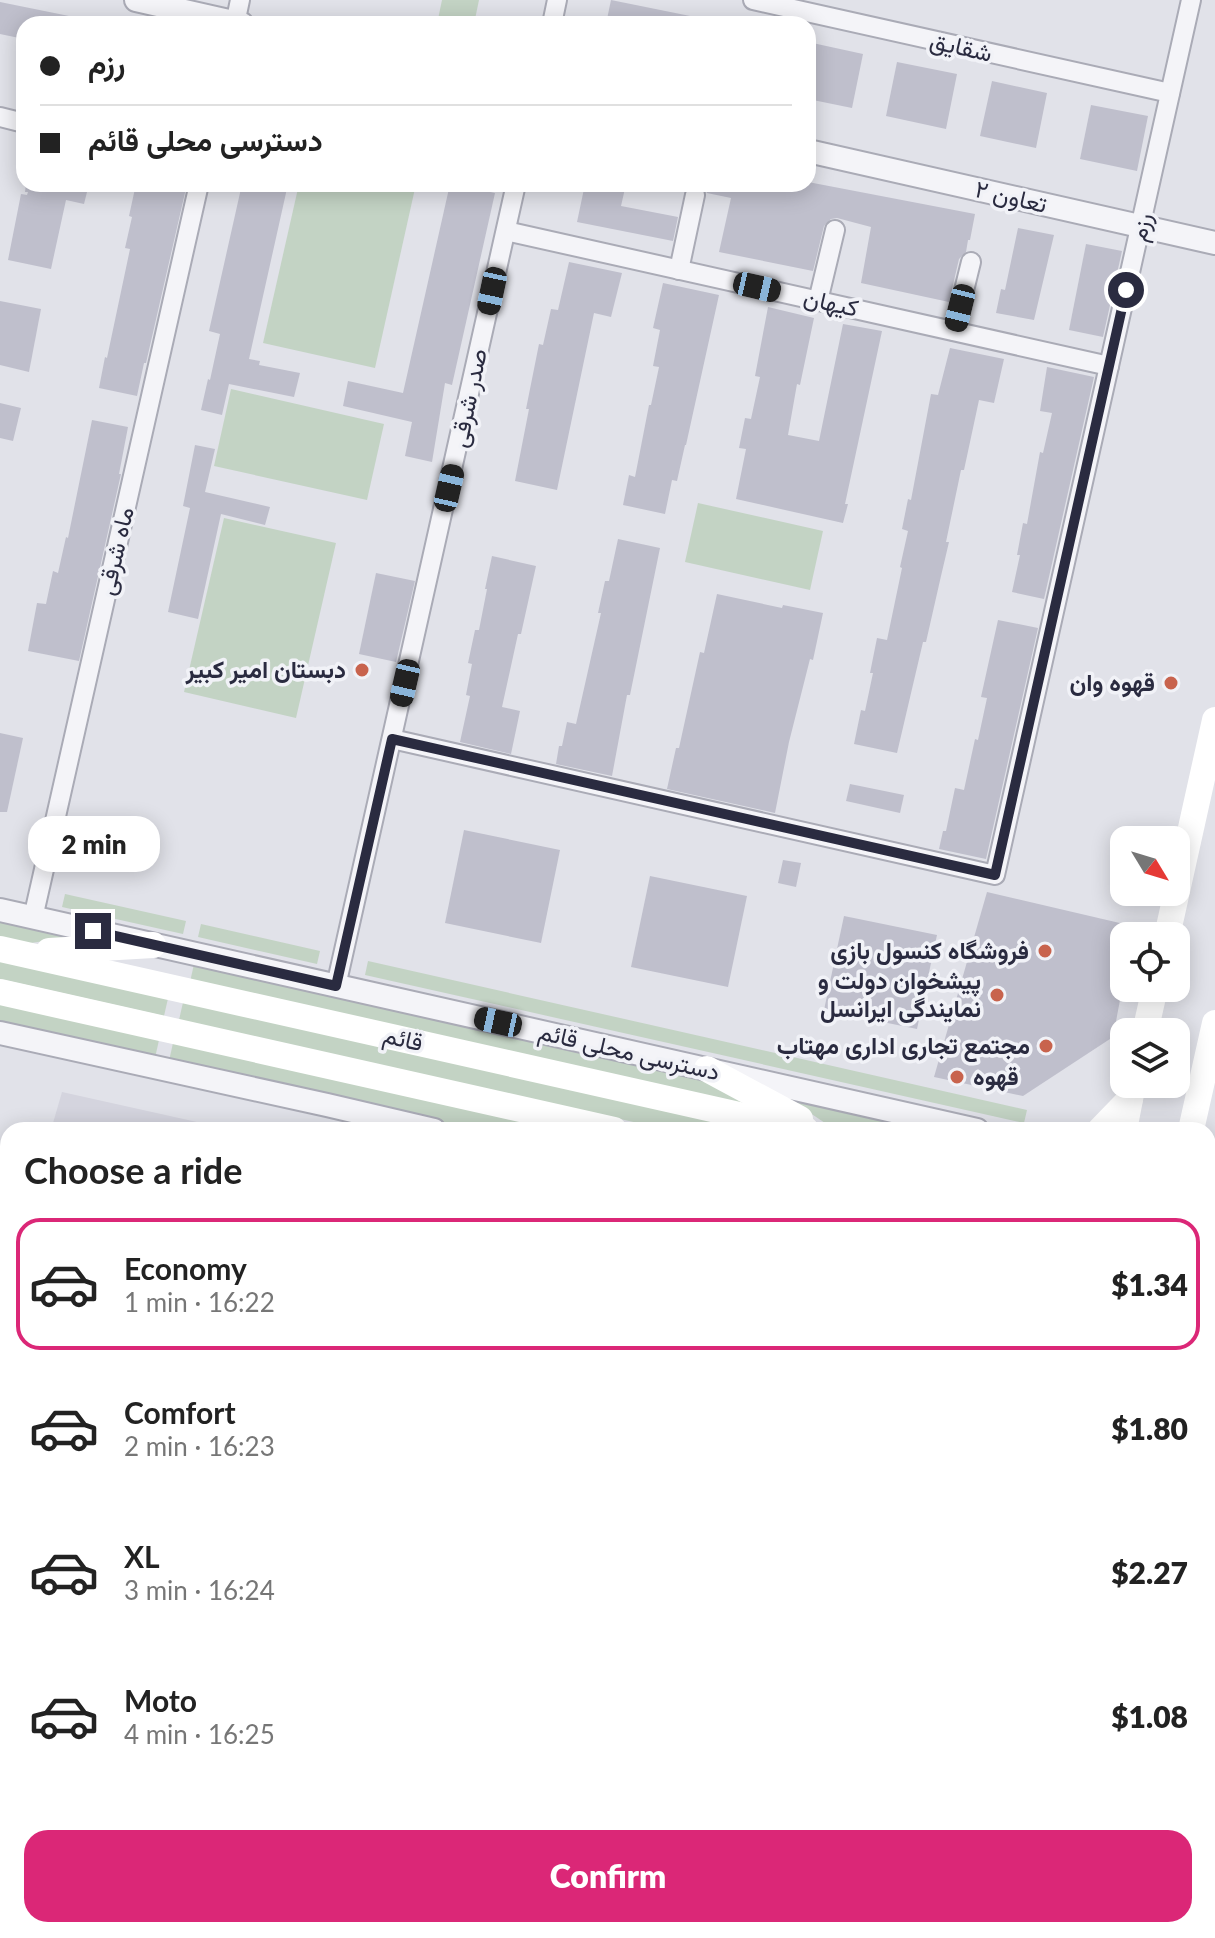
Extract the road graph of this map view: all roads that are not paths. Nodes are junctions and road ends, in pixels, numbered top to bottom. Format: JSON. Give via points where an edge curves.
{"nodes":[{"id":1,"x":136,"y":0,"type":"edge"},
{"id":2,"x":753,"y":0,"type":"edge"},
{"id":3,"x":1191,"y":0,"type":"edge"},
{"id":4,"x":206,"y":16,"type":"edge"},
{"id":5,"x":1170,"y":93,"type":"junction"},
{"id":6,"x":816,"y":153,"type":"edge"},
{"id":7,"x":197,"y":192,"type":"edge"},
{"id":8,"x":514,"y":192,"type":"edge"},
{"id":9,"x":695,"y":195,"type":"dead end"},
{"id":10,"x":1141,"y":226,"type":"junction"},
{"id":11,"x":835,"y":230,"type":"dead end"},
{"id":12,"x":506,"y":231,"type":"junction"},
{"id":13,"x":1215,"y":243,"type":"edge"},
{"id":14,"x":971,"y":262,"type":"dead end"},
{"id":15,"x":679,"y":270,"type":"junction"},
{"id":16,"x":818,"y":301,"type":"junction"},
{"id":17,"x":954,"y":331,"type":"junction"},
{"id":18,"x":1109,"y":366,"type":"junction"},
{"id":19,"x":1215,"y":720,"type":"edge"},
{"id":20,"x":392,"y":739,"type":"junction"},
{"id":21,"x":0,"y":910,"type":"edge"},
{"id":22,"x":33,"y":918,"type":"junction"},
{"id":23,"x":1170,"y":922,"type":"edge"},
{"id":24,"x":153,"y":945,"type":"junction"},
{"id":25,"x":9,"y":951,"type":"edge"},
{"id":26,"x":336,"y":986,"type":"junction"},
{"id":27,"x":0,"y":992,"type":"edge"},
{"id":28,"x":1215,"y":1023,"type":"edge"},
{"id":29,"x":0,"y":1033,"type":"edge"},
{"id":30,"x":707,"y":1069,"type":"junction"},
{"id":31,"x":1126,"y":1098,"type":"edge"},
{"id":32,"x":1131,"y":1098,"type":"edge"},
{"id":33,"x":400,"y":1122,"type":"edge"},
{"id":34,"x":578,"y":1122,"type":"edge"},
{"id":35,"x":770,"y":1122,"type":"edge"},
{"id":36,"x":806,"y":1122,"type":"edge"},
{"id":37,"x":942,"y":1122,"type":"edge"},
{"id":38,"x":1107,"y":1122,"type":"edge"},
{"id":39,"x":1126,"y":1122,"type":"edge"},
{"id":40,"x":1195,"y":1122,"type":"edge"}],
"edges":[{"from":1,"to":4,"type":"street"},
{"from":2,"to":5,"type":"street","name":"شقایق"},
{"from":3,"to":5,"type":"street","name":"رزم"},
{"from":5,"to":10,"type":"street","name":"رزم"},
{"from":6,"to":10,"type":"street","name":"تعاون ۲"},
{"from":7,"to":22,"type":"street","name":"ماه شرقی"},
{"from":8,"to":12,"type":"street","name":"صدر شرقی"},
{"from":9,"to":15,"type":"street"},
{"from":10,"to":13,"type":"street","name":"تعاون ۲"},
{"from":10,"to":18,"type":"street","name":"رزم"},
{"from":11,"to":16,"type":"street"},
{"from":12,"to":15,"type":"street","name":"کیهان"},
{"from":12,"to":20,"type":"street","name":"صدر شرقی"},
{"from":14,"to":17,"type":"street"},
{"from":15,"to":16,"type":"street","name":"کیهان"},
{"from":16,"to":17,"type":"street","name":"کیهان"},
{"from":17,"to":18,"type":"street","name":"کیهان"},
{"from":18,"to":20,"type":"street","name":"رزم","via":[[995,875]]},
{"from":19,"to":23,"type":"main road"},
{"from":20,"to":26,"type":"street","name":"صدر شرقی"},
{"from":21,"to":22,"type":"street","name":"دسترسی محلی قائم"},
{"from":22,"to":24,"type":"street","name":"دسترسی محلی قائم"},
{"from":24,"to":25,"type":"main road"},
{"from":24,"to":26,"type":"street","name":"دسترسی محلی قائم"},
{"from":25,"to":35,"type":"main road","name":"قائم"},
{"from":26,"to":30,"type":"street","name":"دسترسی محلی قائم"},
{"from":27,"to":34,"type":"main road","name":"قائم"},
{"from":28,"to":40,"type":"main road"},
{"from":29,"to":33,"type":"street"},
{"from":30,"to":36,"type":"main road"},
{"from":30,"to":37,"type":"street","name":"دسترسی محلی قائم"},
{"from":31,"to":38,"type":"main road"},
{"from":32,"to":39,"type":"main road"}]}
